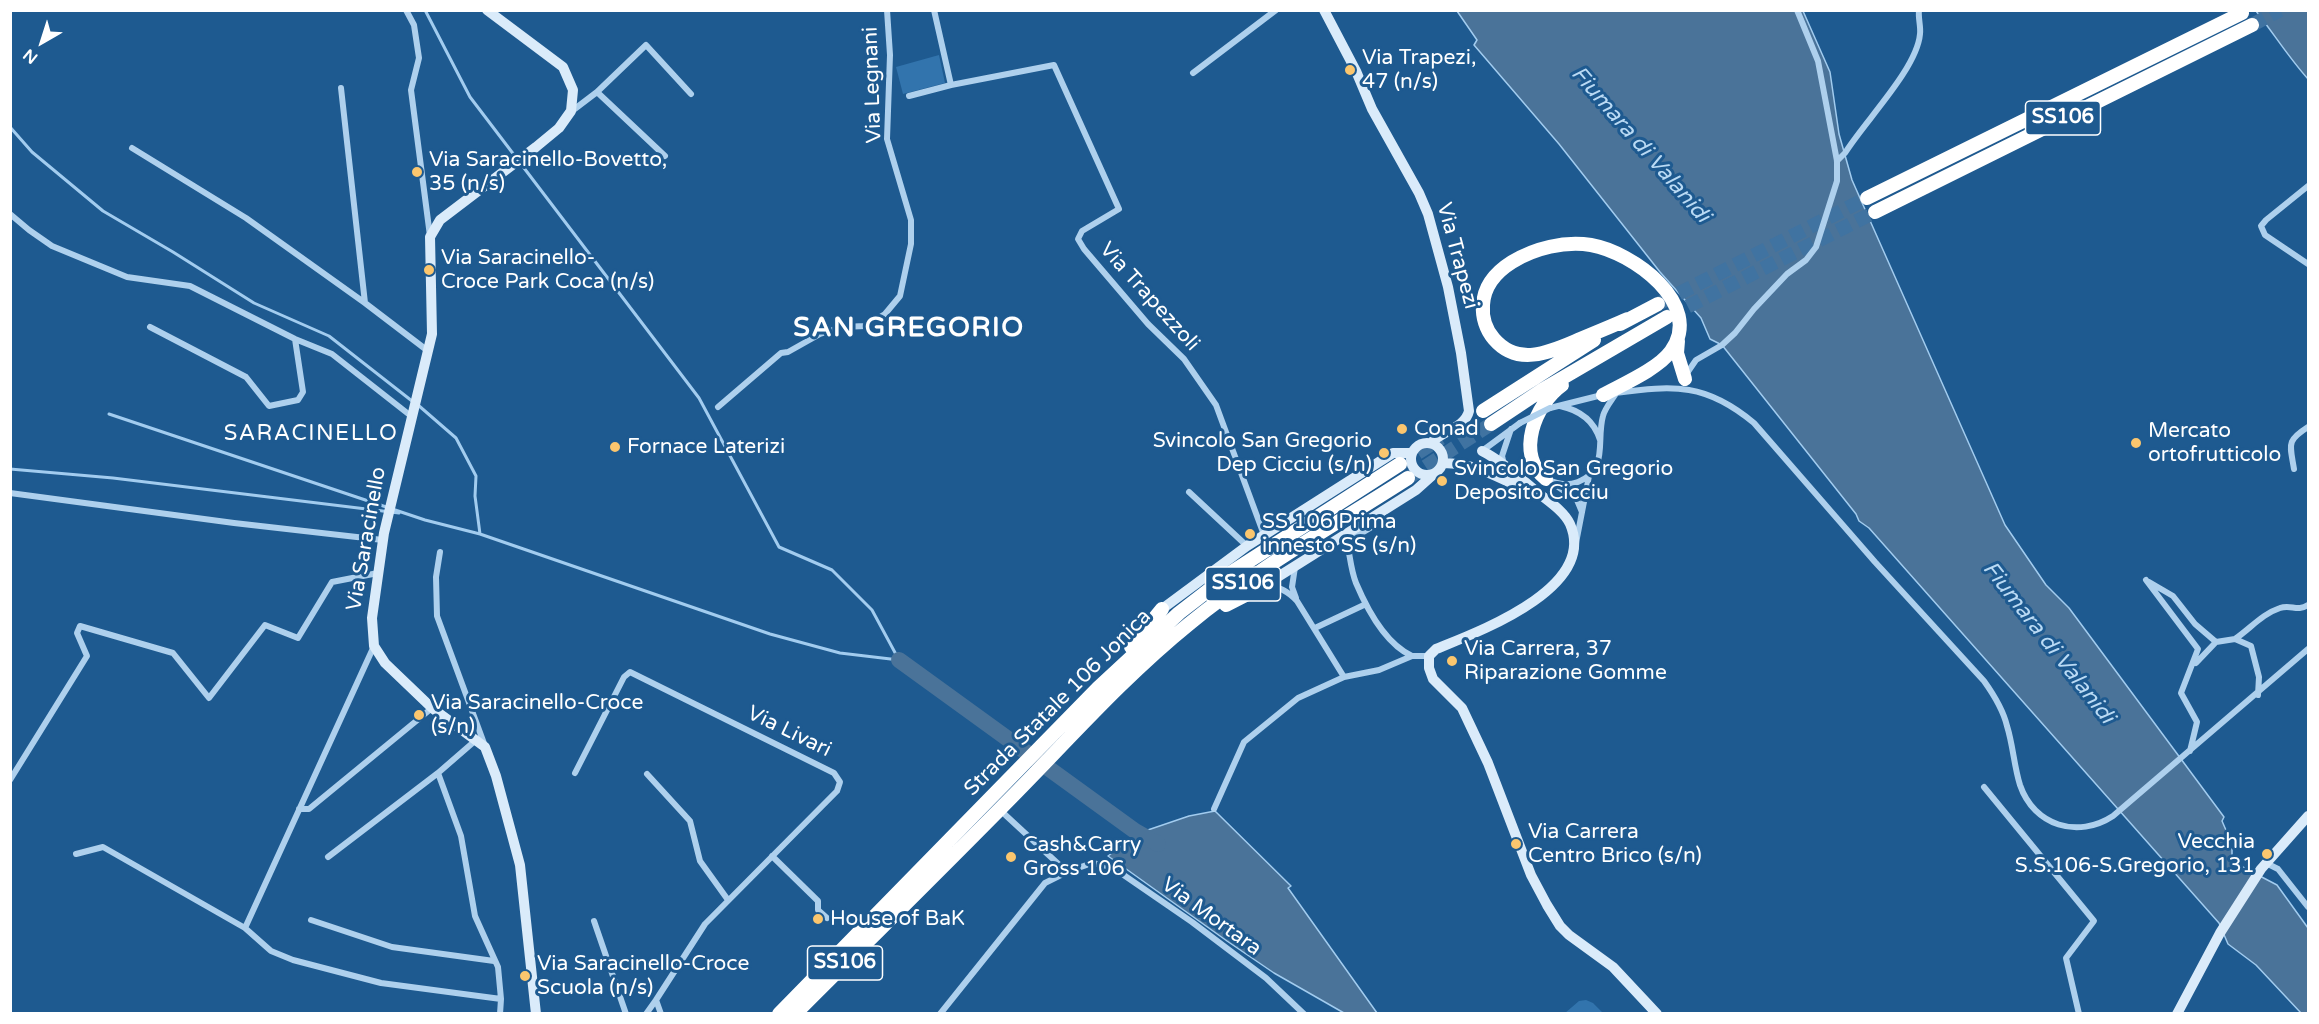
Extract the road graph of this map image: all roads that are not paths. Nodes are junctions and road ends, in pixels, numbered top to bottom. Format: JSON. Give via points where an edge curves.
{"nodes":[{"id":1,"x":406,"y":10,"type":"edge"},
{"id":2,"x":487,"y":10,"type":"edge"},
{"id":3,"x":887,"y":10,"type":"edge"},
{"id":4,"x":934,"y":10,"type":"edge"},
{"id":5,"x":1276,"y":10,"type":"edge"},
{"id":6,"x":1323,"y":10,"type":"edge"},
{"id":7,"x":1797,"y":10,"type":"edge"},
{"id":8,"x":1919,"y":10,"type":"edge"},
{"id":9,"x":2242,"y":13,"type":"tunnel mouth"},
{"id":10,"x":2252,"y":25,"type":"tunnel mouth"},
{"id":11,"x":1193,"y":73,"type":"dead end"},
{"id":12,"x":951,"y":84,"type":"junction"},
{"id":13,"x":341,"y":88,"type":"dead end"},
{"id":14,"x":597,"y":92,"type":"junction"},
{"id":15,"x":691,"y":94,"type":"dead end"},
{"id":16,"x":909,"y":96,"type":"dead end"},
{"id":17,"x":571,"y":111,"type":"junction"},
{"id":18,"x":132,"y":148,"type":"dead end"},
{"id":19,"x":665,"y":156,"type":"dead end"},
{"id":20,"x":1837,"y":160,"type":"junction"},
{"id":21,"x":2308,"y":186,"type":"edge"},
{"id":22,"x":1867,"y":198,"type":"tunnel mouth"},
{"id":23,"x":1875,"y":212,"type":"tunnel mouth"},
{"id":24,"x":10,"y":214,"type":"edge"},
{"id":25,"x":430,"y":237,"type":"junction"},
{"id":26,"x":2308,"y":264,"type":"edge"},
{"id":27,"x":365,"y":303,"type":"junction"},
{"id":28,"x":1658,"y":304,"type":"tunnel mouth"},
{"id":29,"x":1667,"y":317,"type":"tunnel mouth"},
{"id":30,"x":1628,"y":319,"type":"junction"},
{"id":31,"x":150,"y":327,"type":"dead end"},
{"id":32,"x":1641,"y":331,"type":"junction"},
{"id":33,"x":1678,"y":338,"type":"junction"},
{"id":34,"x":295,"y":339,"type":"junction"},
{"id":35,"x":429,"y":351,"type":"junction"},
{"id":36,"x":1684,"y":384,"type":"junction"},
{"id":37,"x":1617,"y":392,"type":"junction"},
{"id":38,"x":1603,"y":395,"type":"junction"},
{"id":39,"x":1557,"y":405,"type":"junction"},
{"id":40,"x":718,"y":407,"type":"dead end"},
{"id":41,"x":1483,"y":411,"type":"tunnel mouth"},
{"id":42,"x":412,"y":414,"type":"junction"},
{"id":43,"x":1491,"y":424,"type":"tunnel mouth"},
{"id":44,"x":2308,"y":427,"type":"edge"},
{"id":45,"x":1512,"y":428,"type":"junction"},
{"id":46,"x":1431,"y":443,"type":"junction"},
{"id":47,"x":1601,"y":443,"type":"junction"},
{"id":48,"x":1482,"y":451,"type":"junction"},
{"id":49,"x":1412,"y":453,"type":"junction"},
{"id":50,"x":1443,"y":463,"type":"junction"},
{"id":51,"x":1460,"y":463,"type":"junction"},
{"id":52,"x":1400,"y":464,"type":"tunnel mouth"},
{"id":53,"x":1505,"y":466,"type":"junction"},
{"id":54,"x":1481,"y":468,"type":"junction"},
{"id":55,"x":2294,"y":469,"type":"dead end"},
{"id":56,"x":1435,"y":473,"type":"junction"},
{"id":57,"x":1589,"y":476,"type":"junction"},
{"id":58,"x":1408,"y":478,"type":"tunnel mouth"},
{"id":59,"x":1546,"y":479,"type":"junction"},
{"id":60,"x":1189,"y":492,"type":"dead end"},
{"id":61,"x":10,"y":493,"type":"edge"},
{"id":62,"x":1548,"y":501,"type":"junction"},
{"id":63,"x":1380,"y":522,"type":"dead end"},
{"id":64,"x":1581,"y":524,"type":"junction"},
{"id":65,"x":1264,"y":535,"type":"junction"},
{"id":66,"x":384,"y":536,"type":"junction"},
{"id":67,"x":1575,"y":544,"type":"junction"},
{"id":68,"x":1247,"y":546,"type":"junction"},
{"id":69,"x":440,"y":552,"type":"dead end"},
{"id":70,"x":1295,"y":566,"type":"junction"},
{"id":71,"x":378,"y":573,"type":"junction"},
{"id":72,"x":1265,"y":585,"type":"junction"},
{"id":73,"x":1297,"y":601,"type":"junction"},
{"id":74,"x":1366,"y":603,"type":"junction"},
{"id":75,"x":2308,"y":605,"type":"edge"},
{"id":76,"x":1162,"y":609,"type":"joint"},
{"id":77,"x":1189,"y":623,"type":"junction"},
{"id":78,"x":1315,"y":628,"type":"junction"},
{"id":79,"x":2235,"y":639,"type":"junction"},
{"id":80,"x":2216,"y":642,"type":"junction"},
{"id":81,"x":374,"y":646,"type":"junction"},
{"id":82,"x":2308,"y":649,"type":"edge"},
{"id":83,"x":1412,"y":656,"type":"junction"},
{"id":84,"x":1429,"y":656,"type":"junction"},
{"id":85,"x":2193,"y":665,"type":"junction"},
{"id":86,"x":1344,"y":677,"type":"junction"},
{"id":87,"x":1098,"y":688,"type":"junction"},
{"id":88,"x":2258,"y":695,"type":"junction"},
{"id":89,"x":1089,"y":707,"type":"junction"},
{"id":90,"x":432,"y":708,"type":"junction"},
{"id":91,"x":481,"y":743,"type":"junction"},
{"id":92,"x":2190,"y":751,"type":"junction"},
{"id":93,"x":438,"y":773,"type":"junction"},
{"id":94,"x":575,"y":773,"type":"dead end"},
{"id":95,"x":647,"y":774,"type":"dead end"},
{"id":96,"x":10,"y":780,"type":"edge"},
{"id":97,"x":1984,"y":787,"type":"dead end"},
{"id":98,"x":1006,"y":793,"type":"junction"},
{"id":99,"x":299,"y":809,"type":"junction"},
{"id":100,"x":1214,"y":809,"type":"dead end"},
{"id":101,"x":1000,"y":810,"type":"junction"},
{"id":102,"x":2308,"y":816,"type":"edge"},
{"id":103,"x":76,"y":855,"type":"dead end"},
{"id":104,"x":772,"y":856,"type":"junction"},
{"id":105,"x":328,"y":857,"type":"dead end"},
{"id":106,"x":2262,"y":867,"type":"junction"},
{"id":107,"x":1067,"y":872,"type":"junction"},
{"id":108,"x":728,"y":900,"type":"junction"},
{"id":109,"x":2308,"y":907,"type":"edge"},
{"id":110,"x":827,"y":918,"type":"dead end"},
{"id":111,"x":311,"y":920,"type":"dead end"},
{"id":112,"x":594,"y":921,"type":"dead end"},
{"id":113,"x":245,"y":928,"type":"junction"},
{"id":114,"x":494,"y":961,"type":"junction"},
{"id":115,"x":501,"y":999,"type":"junction"},
{"id":116,"x":656,"y":1000,"type":"junction"},
{"id":117,"x":500,"y":1014,"type":"edge"},
{"id":118,"x":536,"y":1014,"type":"edge"},
{"id":119,"x":626,"y":1014,"type":"edge"},
{"id":120,"x":646,"y":1014,"type":"edge"},
{"id":121,"x":661,"y":1014,"type":"edge"},
{"id":122,"x":779,"y":1014,"type":"edge"},
{"id":123,"x":795,"y":1014,"type":"edge"},
{"id":124,"x":939,"y":1014,"type":"edge"},
{"id":125,"x":1304,"y":1014,"type":"edge"},
{"id":126,"x":1657,"y":1014,"type":"edge"},
{"id":127,"x":2079,"y":1014,"type":"edge"},
{"id":128,"x":2177,"y":1014,"type":"edge"}],
"edges":[{"from":1,"to":25,"type":"street","via":[[414,25],[419,58],[411,90]]},
{"from":2,"to":17,"type":"street","via":[[563,67],[573,90]]},
{"from":3,"to":40,"type":"street","name":"Via Legnani","via":[[887,139],[911,220],[911,244],[900,296],[885,314],[865,326],[842,327],[820,334],[781,353]]},
{"from":4,"to":12,"type":"street"},
{"from":5,"to":11,"type":"street"},
{"from":6,"to":46,"type":"street","name":"Via Trapezi","via":[[1419,193],[1448,287],[1469,411],[1466,419]]},
{"from":7,"to":20,"type":"street","via":[[1818,61]]},
{"from":8,"to":20,"type":"street","via":[[1920,34],[1914,52],[1899,79]]},
{"from":9,"to":22,"type":"highway","number":"SS106"},
{"from":10,"to":23,"type":"highway","number":"SS106"},
{"from":12,"to":16,"type":"street"},
{"from":12,"to":65,"type":"street","name":"Via Trapezzoli","via":[[1054,65],[1119,209],[1082,231],[1077,239],[1148,324],[1184,359],[1216,405]]},
{"from":13,"to":27,"type":"street"},
{"from":14,"to":15,"type":"street","via":[[646,45]]},
{"from":14,"to":17,"type":"street"},
{"from":14,"to":19,"type":"street"},
{"from":17,"to":25,"type":"street","via":[[559,128],[440,220]]},
{"from":18,"to":27,"type":"street","via":[[246,218]]},
{"from":20,"to":36,"type":"street","via":[[1837,181],[1816,247],[1735,333],[1696,360],[1686,372]]},
{"from":21,"to":26,"type":"street","via":[[2261,226],[2265,235]]},
{"from":24,"to":34,"type":"street","via":[[52,246],[127,277],[190,286]]},
{"from":25,"to":35,"type":"street","name":"Via Saracinello"},
{"from":27,"to":35,"type":"street"},
{"from":28,"to":30,"type":"highway"},
{"from":29,"to":32,"type":"highway"},
{"from":30,"to":33,"type":"highway","via":[[1544,354],[1528,356],[1495,340],[1487,327],[1483,304],[1494,277],[1520,257],[1556,246],[1592,246],[1615,252],[1652,275],[1680,318]]},
{"from":30,"to":41,"type":"highway"},
{"from":31,"to":34,"type":"street","via":[[246,377],[269,406],[298,400],[303,392]]},
{"from":32,"to":43,"type":"highway"},
{"from":32,"to":59,"type":"highway","via":[[1558,388],[1542,408],[1530,449],[1533,464]]},
{"from":33,"to":36,"type":"highway"},
{"from":33,"to":38,"type":"highway","via":[[1663,360]]},
{"from":34,"to":42,"type":"street","via":[[332,354]]},
{"from":35,"to":42,"type":"street","name":"Via Saracinello"},
{"from":36,"to":37,"type":"street"},
{"from":36,"to":92,"type":"street","via":[[1717,397],[1754,423],[1984,681],[1998,701],[2007,725],[2020,785],[2029,804],[2043,817],[2060,826],[2093,826],[2113,816]]},
{"from":37,"to":38,"type":"street"},
{"from":37,"to":47,"type":"street","via":[[1603,415]]},
{"from":38,"to":39,"type":"street"},
{"from":39,"to":45,"type":"street","bridge":true},
{"from":39,"to":47,"type":"street","via":[[1581,412]]},
{"from":42,"to":66,"type":"street","name":"Via Saracinello"},
{"from":44,"to":55,"type":"street","via":[[2294,436],[2290,444]]},
{"from":45,"to":48,"type":"street"},
{"from":45,"to":53,"type":"street","via":[[1502,456]]},
{"from":46,"to":49,"type":"street","via":[[1420,444]]},
{"from":46,"to":50,"type":"street","via":[[1442,453]]},
{"from":47,"to":57,"type":"street","via":[[1599,462]]},
{"from":48,"to":51,"type":"street"},
{"from":48,"to":53,"type":"street"},
{"from":48,"to":54,"type":"street","via":[[1478,460]]},
{"from":49,"to":56,"type":"street","via":[[1416,471],[1425,475]]},
{"from":49,"to":65,"type":"street","via":[[1393,453]]},
{"from":50,"to":51,"type":"street"},
{"from":50,"to":56,"type":"street"},
{"from":51,"to":54,"type":"street"},
{"from":52,"to":87,"type":"highway","name":"Strada Statale 106 Jonica","number":"SS106","via":[[1232,572],[1179,613]]},
{"from":53,"to":62,"type":"street"},
{"from":54,"to":62,"type":"street"},
{"from":56,"to":70,"type":"street","via":[[1416,490]]},
{"from":57,"to":59,"type":"street","via":[[1568,485]]},
{"from":57,"to":64,"type":"street"},
{"from":58,"to":77,"type":"highway","name":"Strada Statale 106 Jonica","number":"SS106"},
{"from":59,"to":64,"type":"street","via":[[1578,502]]},
{"from":60,"to":68,"type":"street"},
{"from":61,"to":66,"type":"street","via":[[234,524]]},
{"from":62,"to":67,"type":"street","via":[[1570,523]]},
{"from":63,"to":74,"type":"street","via":[[1347,542],[1356,582]]},
{"from":64,"to":67,"type":"street"},
{"from":65,"to":68,"type":"street"},
{"from":66,"to":71,"type":"street","name":"Via Saracinello"},
{"from":67,"to":84,"type":"street","via":[[1565,569],[1541,597],[1495,626],[1436,649]]},
{"from":68,"to":76,"type":"street"},
{"from":69,"to":91,"type":"street","via":[[437,616]]},
{"from":70,"to":72,"type":"street"},
{"from":70,"to":73,"type":"street","via":[[1292,588]]},
{"from":71,"to":81,"type":"street","name":"Via Saracinello","via":[[372,618]]},
{"from":71,"to":96,"type":"street","via":[[332,582],[298,638],[265,625],[209,698],[173,653],[80,626],[77,633],[87,656]]},
{"from":72,"to":73,"type":"street","via":[[1279,587]]},
{"from":72,"to":77,"type":"highway"},
{"from":73,"to":78,"type":"street"},
{"from":74,"to":78,"type":"street"},
{"from":74,"to":83,"type":"street","via":[[1395,645]]},
{"from":75,"to":79,"type":"street","via":[[2301,609],[2283,606],[2262,616]]},
{"from":76,"to":87,"type":"highway"},
{"from":77,"to":89,"type":"highway","name":"Strada Statale 106 Jonica","number":"SS106"},
{"from":78,"to":86,"type":"street"},
{"from":79,"to":80,"type":"street"},
{"from":79,"to":88,"type":"street","via":[[2251,646],[2259,677]]},
{"from":80,"to":85,"type":"street"},
{"from":80,"to":85,"type":"street","via":[[2195,624],[2173,596],[2146,580],[2198,649]]},
{"from":81,"to":90,"type":"street","via":[[385,663]]},
{"from":81,"to":99,"type":"street"},
{"from":82,"to":88,"type":"street"},
{"from":83,"to":84,"type":"street"},
{"from":83,"to":86,"type":"street","via":[[1379,670]]},
{"from":84,"to":126,"type":"street","via":[[1433,679],[1462,708],[1488,763],[1531,875],[1560,926],[1613,967]]},
{"from":85,"to":92,"type":"street","via":[[2181,693],[2197,722]]},
{"from":86,"to":100,"type":"street","via":[[1298,698],[1244,742]]},
{"from":87,"to":89,"type":"highway","name":"Strada Statale 106 Jonica","number":"SS106"},
{"from":88,"to":92,"type":"street"},
{"from":89,"to":98,"type":"highway","name":"Strada Statale 106 Jonica","number":"SS106"},
{"from":90,"to":91,"type":"street"},
{"from":90,"to":99,"type":"street","via":[[309,809]]},
{"from":91,"to":93,"type":"street"},
{"from":91,"to":118,"type":"street","via":[[496,776],[520,865]]},
{"from":93,"to":105,"type":"street"},
{"from":93,"to":114,"type":"street","via":[[461,836],[475,916]]},
{"from":94,"to":104,"type":"street","name":"Via Livari","via":[[624,677],[630,672],[641,676],[834,773],[840,782],[837,791]]},
{"from":95,"to":108,"type":"street","via":[[690,821],[700,861]]},
{"from":97,"to":127,"type":"street","via":[[2094,921],[2066,958]]},
{"from":98,"to":101,"type":"highway","name":"Strada Statale 106 Jonica","number":"SS106"},
{"from":98,"to":122,"type":"highway","name":"Strada Statale 106 Jonica","number":"SS106"},
{"from":99,"to":113,"type":"street"},
{"from":101,"to":107,"type":"street"},
{"from":101,"to":123,"type":"highway","name":"Strada Statale 106 Jonica","number":"SS106"},
{"from":102,"to":106,"type":"street"},
{"from":103,"to":113,"type":"street","via":[[103,847]]},
{"from":104,"to":108,"type":"street","name":"Via Livari"},
{"from":104,"to":110,"type":"street","via":[[818,901],[818,910]]},
{"from":106,"to":109,"type":"street","via":[[2278,869]]},
{"from":106,"to":128,"type":"street","via":[[2220,933]]},
{"from":107,"to":124,"type":"street","name":"Via Mortara","via":[[1045,883]]},
{"from":107,"to":125,"type":"street","name":"Via Mortara","via":[[1092,863],[1112,867],[1266,978]]},
{"from":108,"to":116,"type":"street","name":"Via Livari","via":[[705,924]]},
{"from":111,"to":114,"type":"street","via":[[393,947]]},
{"from":112,"to":119,"type":"street"},
{"from":113,"to":115,"type":"street","via":[[271,951],[293,960],[381,983]]},
{"from":114,"to":115,"type":"street"},
{"from":115,"to":117,"type":"street"},
{"from":116,"to":120,"type":"street","name":"Via Livari"},
{"from":116,"to":121,"type":"street"}]}
